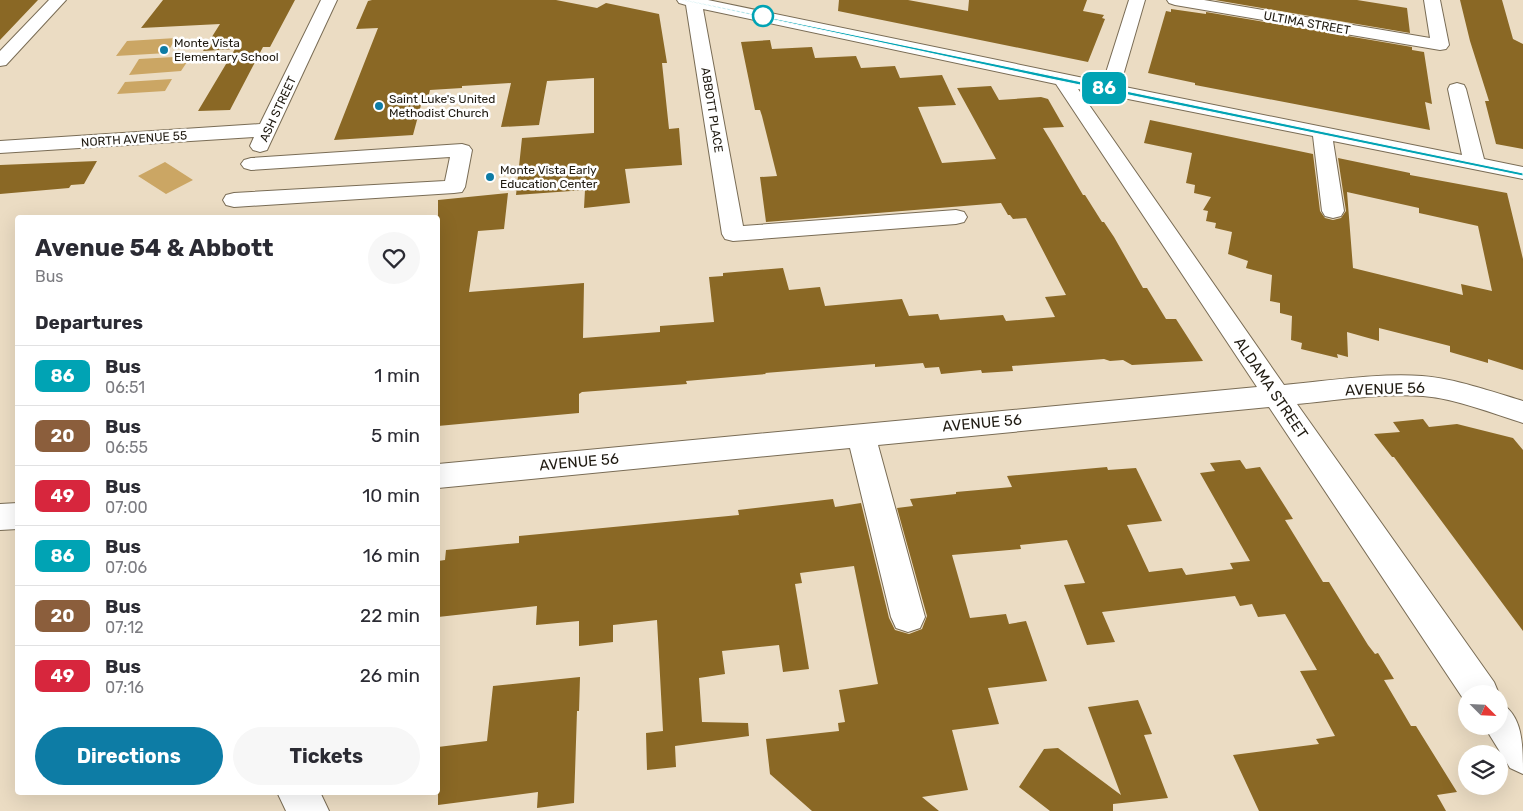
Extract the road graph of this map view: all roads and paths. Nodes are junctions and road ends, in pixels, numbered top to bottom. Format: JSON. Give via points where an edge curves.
{"nodes":[{"id":1,"x":58,"y":0,"type":"edge"},
{"id":2,"x":329,"y":0,"type":"edge"},
{"id":3,"x":1137,"y":0,"type":"edge"},
{"id":4,"x":1175,"y":0,"type":"edge"},
{"id":5,"x":1432,"y":0,"type":"edge"},
{"id":6,"x":692,"y":1,"type":"edge"},
{"id":7,"x":21,"y":39,"type":"junction"},
{"id":8,"x":0,"y":40,"type":"edge"},
{"id":9,"x":0,"y":61,"type":"edge"},
{"id":10,"x":1064,"y":80,"type":"junction"},
{"id":11,"x":1110,"y":89,"type":"junction"},
{"id":12,"x":1457,"y":89,"type":"dead end"},
{"id":13,"x":268,"y":130,"type":"junction"},
{"id":14,"x":1322,"y":132,"type":"junction"},
{"id":15,"x":0,"y":147,"type":"edge"},
{"id":16,"x":251,"y":164,"type":"junction"},
{"id":17,"x":1475,"y":164,"type":"junction"},
{"id":18,"x":1523,"y":173,"type":"edge"},
{"id":19,"x":230,"y":209,"type":"edge"},
{"id":20,"x":1333,"y":211,"type":"dead end"},
{"id":21,"x":956,"y":217,"type":"dead end"},
{"id":22,"x":1276,"y":395,"type":"junction"},
{"id":23,"x":1523,"y":412,"type":"edge"},
{"id":24,"x":861,"y":435,"type":"junction"},
{"id":25,"x":440,"y":476,"type":"edge"},
{"id":26,"x":15,"y":516,"type":"edge"},
{"id":27,"x":0,"y":517,"type":"edge"},
{"id":28,"x":908,"y":617,"type":"dead end"},
{"id":29,"x":1475,"y":685,"type":"edge"},
{"id":30,"x":1508,"y":733,"type":"edge"},
{"id":31,"x":1523,"y":755,"type":"edge"},
{"id":32,"x":298,"y":795,"type":"edge"},
{"id":33,"x":310,"y":811,"type":"edge"}],
"edges":[{"from":1,"to":7,"type":"street"},
{"from":2,"to":13,"type":"street","name":"ASH STREET"},
{"from":3,"to":11,"type":"street"},
{"from":4,"to":5,"type":"street","name":"ULTIMA STREET","via":[[1440,45]]},
{"from":6,"to":10,"type":"street"},
{"from":6,"to":21,"type":"street","name":"ABBOTT PLACE","via":[[733,234]]},
{"from":7,"to":8,"type":"street"},
{"from":7,"to":9,"type":"street"},
{"from":10,"to":11,"type":"street"},
{"from":10,"to":22,"type":"street","name":"ALDAMA STREET"},
{"from":11,"to":14,"type":"street"},
{"from":12,"to":17,"type":"street"},
{"from":13,"to":15,"type":"street","name":"NORTH AVENUE 55"},
{"from":13,"to":16,"type":"street","name":"ASH STREET"},
{"from":14,"to":17,"type":"street"},
{"from":14,"to":20,"type":"street"},
{"from":16,"to":19,"type":"street","name":"ASH STREET"},
{"from":16,"to":19,"type":"street","via":[[462,150],[454,187]]},
{"from":17,"to":18,"type":"street"},
{"from":22,"to":23,"type":"street","name":"AVENUE 56","via":[[1380,386],[1424,386]]},
{"from":22,"to":24,"type":"street","name":"AVENUE 56"},
{"from":22,"to":29,"type":"street","name":"ALDAMA STREET"},
{"from":24,"to":25,"type":"street","name":"AVENUE 56"},
{"from":24,"to":28,"type":"street"},
{"from":26,"to":27,"type":"street"},
{"from":30,"to":31,"type":"street"},
{"from":32,"to":33,"type":"street"}]}
